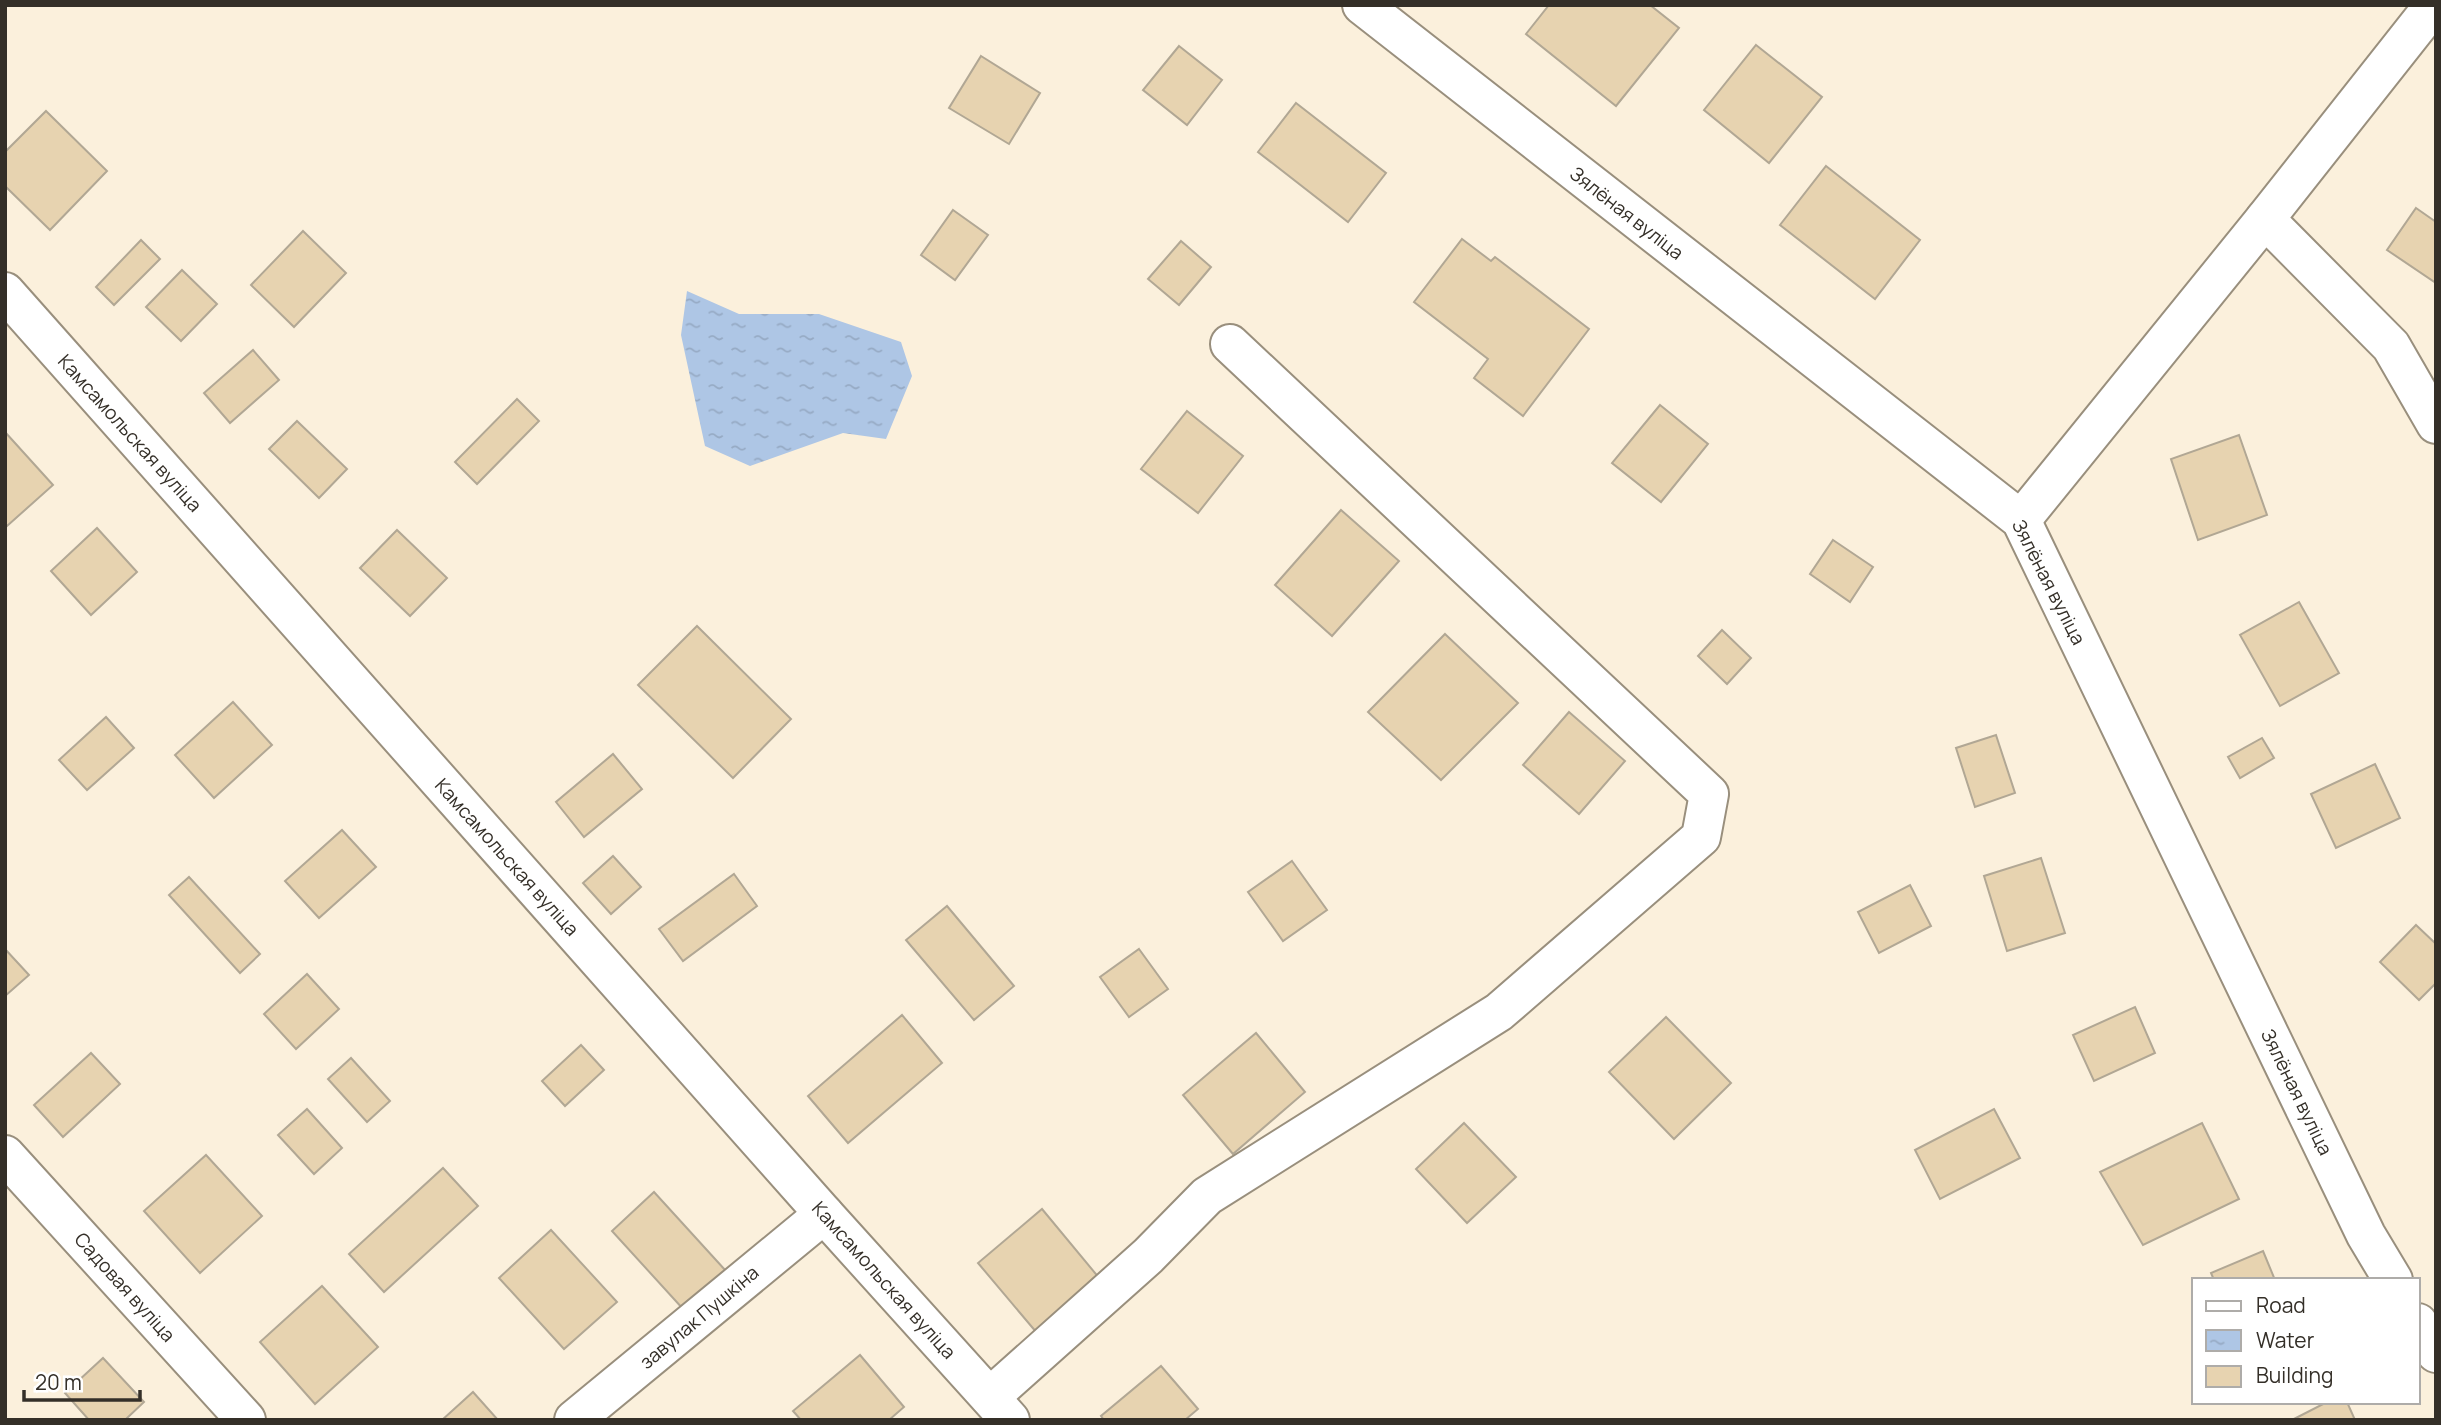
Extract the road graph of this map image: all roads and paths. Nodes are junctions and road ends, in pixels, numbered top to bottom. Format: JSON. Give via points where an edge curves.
{"nodes":[{"id":1,"x":1362,"y":5,"type":"edge"},
{"id":2,"x":2434,"y":5,"type":"edge"},
{"id":3,"x":2265,"y":219,"type":"junction"},
{"id":4,"x":5,"y":292,"type":"edge"},
{"id":5,"x":1230,"y":344,"type":"dead end"},
{"id":6,"x":2436,"y":424,"type":"edge"},
{"id":7,"x":2021,"y":520,"type":"junction"},
{"id":8,"x":5,"y":1155,"type":"edge"},
{"id":9,"x":824,"y":1214,"type":"junction"},
{"id":10,"x":2392,"y":1278,"type":"edge"},
{"id":11,"x":2420,"y":1326,"type":"edge"},
{"id":12,"x":2436,"y":1353,"type":"edge"},
{"id":13,"x":1000,"y":1409,"type":"edge"},
{"id":14,"x":246,"y":1420,"type":"edge"},
{"id":15,"x":574,"y":1420,"type":"edge"}],
"edges":[{"from":1,"to":7,"type":"street","name":"Зялёная вуліца"},
{"from":2,"to":3,"type":"street"},
{"from":3,"to":6,"type":"street","via":[[2391,346]]},
{"from":3,"to":7,"type":"street"},
{"from":4,"to":9,"type":"street","name":"Камсамольская вуліца"},
{"from":5,"to":13,"type":"street","via":[[1709,794],[1701,837],[1499,1012],[1207,1196]]},
{"from":7,"to":10,"type":"street","name":"Зялёная вуліца","via":[[2366,1235]]},
{"from":8,"to":14,"type":"street","name":"Садовая вуліца"},
{"from":9,"to":13,"type":"street","name":"Камсамольская вуліца"},
{"from":9,"to":15,"type":"street","name":"завулак Пушкіна"},
{"from":11,"to":12,"type":"street"}]}
